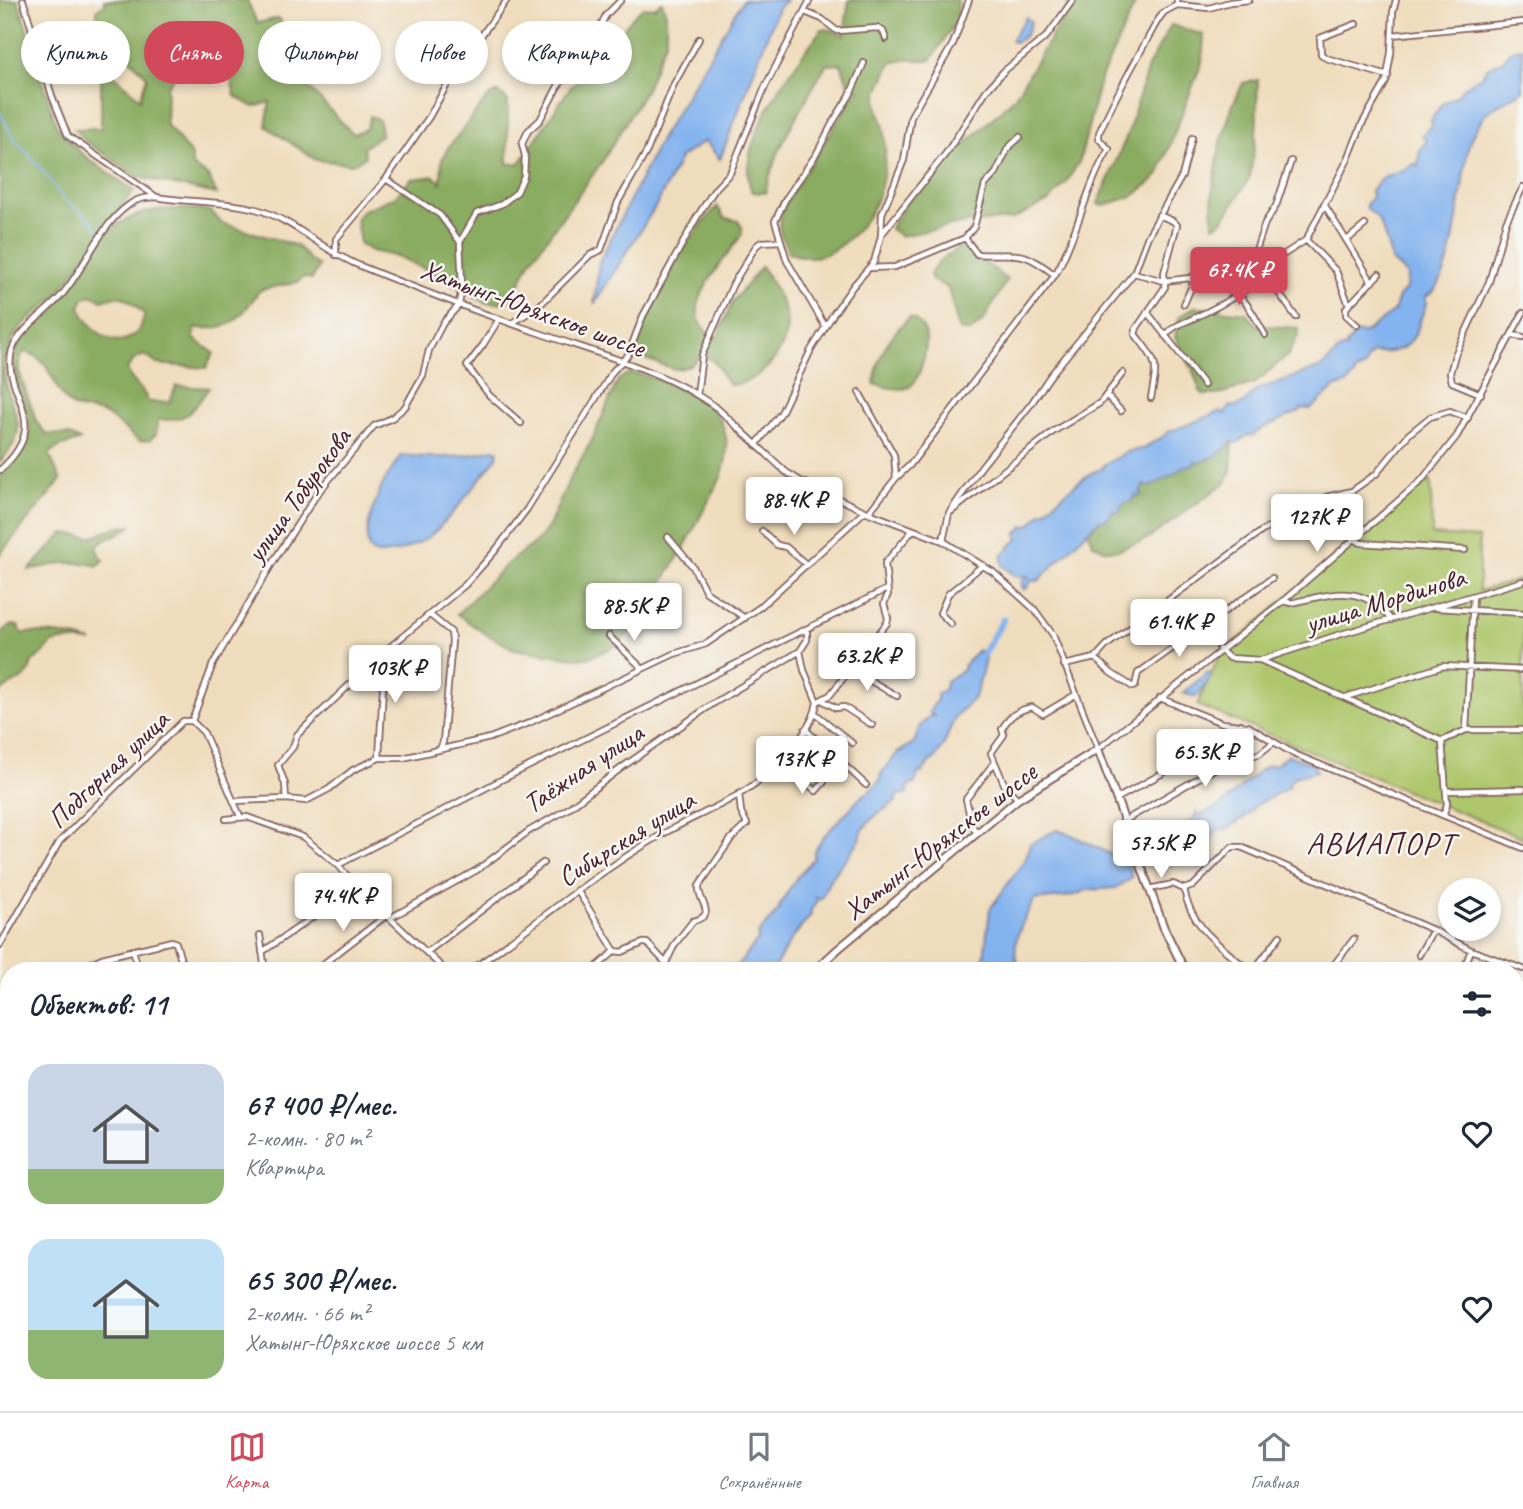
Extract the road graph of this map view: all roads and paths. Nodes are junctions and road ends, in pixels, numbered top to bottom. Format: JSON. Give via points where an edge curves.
{"nodes":[{"id":1,"x":23,"y":0,"type":"edge"},
{"id":2,"x":507,"y":0,"type":"edge"},
{"id":3,"x":621,"y":0,"type":"edge"},
{"id":4,"x":810,"y":0,"type":"edge"},
{"id":5,"x":969,"y":0,"type":"edge"},
{"id":6,"x":1073,"y":0,"type":"edge"},
{"id":7,"x":1249,"y":0,"type":"edge"},
{"id":8,"x":1396,"y":0,"type":"edge"},
{"id":9,"x":1177,"y":2,"type":"edge"},
{"id":10,"x":805,"y":12,"type":"junction"},
{"id":11,"x":1523,"y":22,"type":"edge"},
{"id":12,"x":1356,"y":24,"type":"dead end"},
{"id":13,"x":1392,"y":35,"type":"junction"},
{"id":14,"x":699,"y":39,"type":"dead end"},
{"id":15,"x":886,"y":39,"type":"dead end"},
{"id":16,"x":864,"y":63,"type":"dead end"},
{"id":17,"x":1388,"y":76,"type":"junction"},
{"id":18,"x":1020,"y":137,"type":"dead end"},
{"id":19,"x":1192,"y":138,"type":"dead end"},
{"id":20,"x":1291,"y":160,"type":"dead end"},
{"id":21,"x":386,"y":179,"type":"junction"},
{"id":22,"x":1523,"y":187,"type":"edge"},
{"id":23,"x":156,"y":197,"type":"junction"},
{"id":24,"x":1324,"y":204,"type":"junction"},
{"id":25,"x":1159,"y":215,"type":"junction"},
{"id":26,"x":1365,"y":225,"type":"dead end"},
{"id":27,"x":881,"y":236,"type":"junction"},
{"id":28,"x":965,"y":238,"type":"junction"},
{"id":29,"x":1306,"y":240,"type":"junction"},
{"id":30,"x":1348,"y":240,"type":"junction"},
{"id":31,"x":781,"y":241,"type":"junction"},
{"id":32,"x":460,"y":242,"type":"junction"},
{"id":33,"x":1255,"y":253,"type":"junction"},
{"id":34,"x":335,"y":256,"type":"junction"},
{"id":35,"x":1279,"y":256,"type":"junction"},
{"id":36,"x":870,"y":268,"type":"junction"},
{"id":37,"x":1135,"y":273,"type":"junction"},
{"id":38,"x":1379,"y":274,"type":"dead end"},
{"id":39,"x":1055,"y":275,"type":"junction"},
{"id":40,"x":1266,"y":275,"type":"junction"},
{"id":41,"x":1192,"y":280,"type":"junction"},
{"id":42,"x":1164,"y":281,"type":"junction"},
{"id":43,"x":1372,"y":282,"type":"junction"},
{"id":44,"x":1237,"y":293,"type":"junction"},
{"id":45,"x":1184,"y":304,"type":"dead end"},
{"id":46,"x":459,"y":305,"type":"junction"},
{"id":47,"x":1349,"y":305,"type":"junction"},
{"id":48,"x":1147,"y":312,"type":"junction"},
{"id":49,"x":1523,"y":313,"type":"edge"},
{"id":50,"x":1296,"y":317,"type":"dead end"},
{"id":51,"x":499,"y":319,"type":"junction"},
{"id":52,"x":512,"y":324,"type":"junction"},
{"id":53,"x":1357,"y":325,"type":"dead end"},
{"id":54,"x":825,"y":326,"type":"junction"},
{"id":55,"x":1265,"y":335,"type":"dead end"},
{"id":56,"x":1512,"y":335,"type":"junction"},
{"id":57,"x":1165,"y":336,"type":"junction"},
{"id":58,"x":1523,"y":337,"type":"edge"},
{"id":59,"x":622,"y":362,"type":"junction"},
{"id":60,"x":1122,"y":373,"type":"dead end"},
{"id":61,"x":1204,"y":385,"type":"dead end"},
{"id":62,"x":859,"y":392,"type":"dead end"},
{"id":63,"x":1481,"y":394,"type":"junction"},
{"id":64,"x":697,"y":395,"type":"junction"},
{"id":65,"x":1108,"y":396,"type":"junction"},
{"id":66,"x":1151,"y":398,"type":"dead end"},
{"id":67,"x":1121,"y":411,"type":"dead end"},
{"id":68,"x":1468,"y":418,"type":"junction"},
{"id":69,"x":521,"y":423,"type":"dead end"},
{"id":70,"x":756,"y":445,"type":"junction"},
{"id":71,"x":0,"y":470,"type":"edge"},
{"id":72,"x":897,"y":478,"type":"junction"},
{"id":73,"x":971,"y":482,"type":"junction"},
{"id":74,"x":804,"y":483,"type":"junction"},
{"id":75,"x":981,"y":491,"type":"junction"},
{"id":76,"x":867,"y":512,"type":"junction"},
{"id":77,"x":949,"y":513,"type":"junction"},
{"id":78,"x":804,"y":514,"type":"dead end"},
{"id":79,"x":913,"y":530,"type":"junction"},
{"id":80,"x":762,"y":531,"type":"dead end"},
{"id":81,"x":668,"y":537,"type":"dead end"},
{"id":82,"x":1354,"y":539,"type":"junction"},
{"id":83,"x":943,"y":541,"type":"junction"},
{"id":84,"x":1465,"y":550,"type":"dead end"},
{"id":85,"x":807,"y":565,"type":"junction"},
{"id":86,"x":983,"y":565,"type":"junction"},
{"id":87,"x":1272,"y":578,"type":"dead end"},
{"id":88,"x":1523,"y":581,"type":"edge"},
{"id":89,"x":887,"y":589,"type":"junction"},
{"id":90,"x":1473,"y":596,"type":"junction"},
{"id":91,"x":1283,"y":601,"type":"junction"},
{"id":92,"x":1432,"y":608,"type":"junction"},
{"id":93,"x":1472,"y":610,"type":"junction"},
{"id":94,"x":1523,"y":612,"type":"edge"},
{"id":95,"x":430,"y":615,"type":"junction"},
{"id":96,"x":745,"y":618,"type":"junction"},
{"id":97,"x":1391,"y":620,"type":"junction"},
{"id":98,"x":951,"y":624,"type":"dead end"},
{"id":99,"x":807,"y":630,"type":"junction"},
{"id":100,"x":609,"y":636,"type":"dead end"},
{"id":101,"x":1219,"y":649,"type":"junction"},
{"id":102,"x":385,"y":651,"type":"junction"},
{"id":103,"x":800,"y":651,"type":"junction"},
{"id":104,"x":1095,"y":657,"type":"junction"},
{"id":105,"x":1260,"y":660,"type":"junction"},
{"id":106,"x":1064,"y":665,"type":"junction"},
{"id":107,"x":1469,"y":667,"type":"junction"},
{"id":108,"x":642,"y":668,"type":"junction"},
{"id":109,"x":850,"y":669,"type":"junction"},
{"id":110,"x":1523,"y":670,"type":"edge"},
{"id":111,"x":1075,"y":695,"type":"junction"},
{"id":112,"x":897,"y":696,"type":"dead end"},
{"id":113,"x":1345,"y":697,"type":"junction"},
{"id":114,"x":1160,"y":698,"type":"junction"},
{"id":115,"x":819,"y":701,"type":"junction"},
{"id":116,"x":815,"y":713,"type":"junction"},
{"id":117,"x":192,"y":721,"type":"junction"},
{"id":118,"x":1241,"y":724,"type":"junction"},
{"id":119,"x":872,"y":725,"type":"dead end"},
{"id":120,"x":805,"y":729,"type":"junction"},
{"id":121,"x":1466,"y":730,"type":"junction"},
{"id":122,"x":1523,"y":730,"type":"edge"},
{"id":123,"x":1442,"y":741,"type":"junction"},
{"id":124,"x":443,"y":742,"type":"junction"},
{"id":125,"x":1273,"y":742,"type":"junction"},
{"id":126,"x":852,"y":743,"type":"dead end"},
{"id":127,"x":459,"y":746,"type":"junction"},
{"id":128,"x":1097,"y":749,"type":"junction"},
{"id":129,"x":440,"y":750,"type":"junction"},
{"id":130,"x":1223,"y":750,"type":"junction"},
{"id":131,"x":379,"y":758,"type":"junction"},
{"id":132,"x":1235,"y":758,"type":"junction"},
{"id":133,"x":780,"y":761,"type":"junction"},
{"id":134,"x":994,"y":762,"type":"junction"},
{"id":135,"x":824,"y":782,"type":"dead end"},
{"id":136,"x":866,"y":785,"type":"dead end"},
{"id":137,"x":1523,"y":789,"type":"edge"},
{"id":138,"x":1446,"y":791,"type":"junction"},
{"id":139,"x":739,"y":794,"type":"junction"},
{"id":140,"x":286,"y":799,"type":"junction"},
{"id":141,"x":1018,"y":799,"type":"junction"},
{"id":142,"x":1116,"y":799,"type":"junction"},
{"id":143,"x":235,"y":801,"type":"junction"},
{"id":144,"x":240,"y":816,"type":"junction"},
{"id":145,"x":1443,"y":816,"type":"junction"},
{"id":146,"x":226,"y":819,"type":"dead end"},
{"id":147,"x":1124,"y":821,"type":"junction"},
{"id":148,"x":978,"y":833,"type":"junction"},
{"id":149,"x":1523,"y":848,"type":"edge"},
{"id":150,"x":543,"y":863,"type":"dead end"},
{"id":151,"x":338,"y":865,"type":"junction"},
{"id":152,"x":357,"y":887,"type":"junction"},
{"id":153,"x":1184,"y":888,"type":"junction"},
{"id":154,"x":1149,"y":889,"type":"junction"},
{"id":155,"x":577,"y":890,"type":"junction"},
{"id":156,"x":388,"y":916,"type":"junction"},
{"id":157,"x":1433,"y":930,"type":"junction"},
{"id":158,"x":260,"y":935,"type":"dead end"},
{"id":159,"x":1280,"y":936,"type":"dead end"},
{"id":160,"x":1354,"y":939,"type":"dead end"},
{"id":161,"x":0,"y":945,"type":"edge"},
{"id":162,"x":133,"y":950,"type":"junction"},
{"id":163,"x":1471,"y":950,"type":"junction"},
{"id":164,"x":262,"y":951,"type":"junction"},
{"id":165,"x":615,"y":951,"type":"junction"},
{"id":166,"x":427,"y":952,"type":"junction"},
{"id":167,"x":1419,"y":955,"type":"dead end"},
{"id":168,"x":93,"y":962,"type":"edge"},
{"id":169,"x":136,"y":962,"type":"edge"},
{"id":170,"x":181,"y":962,"type":"edge"},
{"id":171,"x":264,"y":962,"type":"edge"},
{"id":172,"x":326,"y":962,"type":"edge"},
{"id":173,"x":437,"y":962,"type":"edge"},
{"id":174,"x":482,"y":962,"type":"edge"},
{"id":175,"x":602,"y":962,"type":"edge"},
{"id":176,"x":665,"y":962,"type":"joint"},
{"id":177,"x":825,"y":962,"type":"edge"},
{"id":178,"x":1180,"y":962,"type":"edge"},
{"id":179,"x":1241,"y":962,"type":"edge"},
{"id":180,"x":1259,"y":962,"type":"edge"},
{"id":181,"x":1336,"y":962,"type":"edge"},
{"id":182,"x":1466,"y":962,"type":"edge"},
{"id":183,"x":1504,"y":962,"type":"edge"}],
"edges":[{"from":1,"to":23,"type":"street","via":[[68,136]]},
{"from":2,"to":21,"type":"street"},
{"from":3,"to":32,"type":"street","via":[[606,15],[590,46],[528,131],[523,144],[524,176],[517,192],[477,214]]},
{"from":4,"to":10,"type":"street"},
{"from":5,"to":27,"type":"street","via":[[953,44],[911,116],[904,160],[885,206]]},
{"from":6,"to":27,"type":"street","via":[[1047,36],[986,91],[947,152]]},
{"from":7,"to":9,"type":"street","via":[[1209,8]]},
{"from":8,"to":13,"type":"street"},
{"from":9,"to":39,"type":"street","via":[[1164,12],[1117,92],[1099,133],[1109,149]]},
{"from":10,"to":15,"type":"street","via":[[837,31],[877,28]]},
{"from":10,"to":59,"type":"street","via":[[765,87],[730,173],[697,217]]},
{"from":11,"to":13,"type":"street"},
{"from":12,"to":17,"type":"street","via":[[1320,38],[1321,54]]},
{"from":13,"to":17,"type":"street"},
{"from":14,"to":52,"type":"street","via":[[618,202],[601,250]]},
{"from":16,"to":31,"type":"street","via":[[845,105],[780,208],[775,227]]},
{"from":17,"to":24,"type":"street"},
{"from":18,"to":28,"type":"street","via":[[985,185],[974,227]]},
{"from":19,"to":25,"type":"street","via":[[1182,176]]},
{"from":20,"to":33,"type":"street"},
{"from":21,"to":32,"type":"street","via":[[440,215]]},
{"from":21,"to":34,"type":"street","via":[[336,239]]},
{"from":22,"to":63,"type":"street","via":[[1450,373],[1452,382]]},
{"from":23,"to":34,"type":"street","name":"Хатынг-Юряхское шоссе","via":[[259,210],[290,223]]},
{"from":23,"to":71,"type":"street","name":"Хатынг-Юряхское шоссе","via":[[131,203],[118,215],[61,296],[12,349],[10,373],[22,407],[24,436]]},
{"from":24,"to":29,"type":"street"},
{"from":24,"to":30,"type":"street"},
{"from":25,"to":37,"type":"street"},
{"from":25,"to":42,"type":"street","via":[[1177,225]]},
{"from":26,"to":30,"type":"street"},
{"from":27,"to":36,"type":"street"},
{"from":28,"to":36,"type":"street","via":[[895,267]]},
{"from":28,"to":39,"type":"street","via":[[977,254],[1021,254]]},
{"from":29,"to":35,"type":"street"},
{"from":29,"to":47,"type":"street","via":[[1333,266]]},
{"from":30,"to":43,"type":"street"},
{"from":31,"to":54,"type":"street","via":[[787,261]]},
{"from":31,"to":64,"type":"street","via":[[756,246],[733,285],[702,355]]},
{"from":32,"to":46,"type":"street"},
{"from":33,"to":35,"type":"street"},
{"from":33,"to":41,"type":"street"},
{"from":34,"to":46,"type":"street","name":"Хатынг-Юряхское шоссе"},
{"from":35,"to":40,"type":"street"},
{"from":36,"to":54,"type":"street"},
{"from":37,"to":42,"type":"street"},
{"from":37,"to":73,"type":"street"},
{"from":38,"to":43,"type":"street"},
{"from":39,"to":72,"type":"street"},
{"from":40,"to":44,"type":"street"},
{"from":40,"to":50,"type":"street"},
{"from":41,"to":42,"type":"street"},
{"from":41,"to":44,"type":"street"},
{"from":41,"to":45,"type":"street"},
{"from":42,"to":48,"type":"street","via":[[1165,287]]},
{"from":43,"to":47,"type":"street"},
{"from":44,"to":55,"type":"street"},
{"from":44,"to":57,"type":"street","via":[[1173,327]]},
{"from":46,"to":51,"type":"street","name":"Хатынг-Юряхское шоссе"},
{"from":46,"to":117,"type":"street","name":"улица Тобурокова","via":[[443,323],[405,407],[374,426],[317,494],[213,664]]},
{"from":47,"to":53,"type":"street","via":[[1345,312]]},
{"from":48,"to":57,"type":"street"},
{"from":48,"to":66,"type":"street","via":[[1135,334],[1157,367]]},
{"from":49,"to":56,"type":"street"},
{"from":51,"to":52,"type":"street","name":"Хатынг-Юряхское шоссе"},
{"from":51,"to":69,"type":"street","via":[[467,366],[489,395]]},
{"from":52,"to":59,"type":"street","name":"Хатынг-Юряхское шоссе"},
{"from":54,"to":70,"type":"street","via":[[781,413]]},
{"from":56,"to":58,"type":"street"},
{"from":56,"to":63,"type":"street"},
{"from":57,"to":61,"type":"street"},
{"from":59,"to":64,"type":"street","name":"Хатынг-Юряхское шоссе"},
{"from":59,"to":95,"type":"street","via":[[527,509],[465,585]]},
{"from":60,"to":65,"type":"street"},
{"from":62,"to":72,"type":"street","via":[[894,456]]},
{"from":63,"to":68,"type":"street"},
{"from":64,"to":70,"type":"street","name":"Хатынг-Юряхское шоссе"},
{"from":65,"to":67,"type":"street"},
{"from":65,"to":75,"type":"street","via":[[1054,431]]},
{"from":68,"to":82,"type":"street","via":[[1421,481]]},
{"from":68,"to":104,"type":"street","via":[[1450,411],[1430,417],[1409,434],[1376,474],[1352,491],[1326,497],[1244,542]]},
{"from":70,"to":74,"type":"street","name":"Хатынг-Юряхское шоссе"},
{"from":72,"to":76,"type":"street"},
{"from":73,"to":75,"type":"street"},
{"from":73,"to":77,"type":"street"},
{"from":74,"to":76,"type":"street","name":"Хатынг-Юряхское шоссе"},
{"from":74,"to":78,"type":"street","via":[[800,492]]},
{"from":75,"to":77,"type":"street"},
{"from":76,"to":79,"type":"street","name":"Хатынг-Юряхское шоссе"},
{"from":76,"to":85,"type":"street"},
{"from":77,"to":83,"type":"street"},
{"from":79,"to":83,"type":"street","name":"Хатынг-Юряхское шоссе"},
{"from":79,"to":89,"type":"street","via":[[887,558]]},
{"from":80,"to":85,"type":"street"},
{"from":81,"to":96,"type":"street","via":[[693,566],[706,592]]},
{"from":82,"to":84,"type":"street"},
{"from":82,"to":91,"type":"street"},
{"from":83,"to":86,"type":"street","name":"Хатынг-Юряхское шоссе"},
{"from":85,"to":96,"type":"street"},
{"from":86,"to":98,"type":"street","via":[[948,594],[940,613]]},
{"from":86,"to":106,"type":"street","name":"Хатынг-Юряхское шоссе","via":[[1043,619]]},
{"from":87,"to":104,"type":"street","via":[[1138,673],[1133,687]]},
{"from":88,"to":90,"type":"street","name":"улица Мординова"},
{"from":89,"to":99,"type":"street"},
{"from":89,"to":109,"type":"street","via":[[887,623]]},
{"from":90,"to":92,"type":"street","name":"улица Мординова"},
{"from":90,"to":93,"type":"street"},
{"from":91,"to":97,"type":"street","via":[[1337,593],[1362,596],[1380,606]]},
{"from":91,"to":101,"type":"street"},
{"from":92,"to":93,"type":"street"},
{"from":92,"to":97,"type":"street","name":"улица Мординова"},
{"from":93,"to":94,"type":"street"},
{"from":93,"to":107,"type":"street"},
{"from":95,"to":102,"type":"street"},
{"from":95,"to":124,"type":"street","via":[[451,632]]},
{"from":96,"to":108,"type":"street","via":[[706,644]]},
{"from":97,"to":105,"type":"street","name":"улица Мординова"},
{"from":99,"to":103,"type":"street"},
{"from":99,"to":151,"type":"street","via":[[499,780]]},
{"from":100,"to":108,"type":"street"},
{"from":101,"to":105,"type":"street","via":[[1229,658]]},
{"from":101,"to":114,"type":"street"},
{"from":102,"to":131,"type":"street"},
{"from":102,"to":140,"type":"street","via":[[297,735],[279,762]]},
{"from":103,"to":115,"type":"street"},
{"from":103,"to":156,"type":"street","name":"Таёжная улица","via":[[714,703],[477,870]]},
{"from":104,"to":106,"type":"street"},
{"from":105,"to":113,"type":"street"},
{"from":106,"to":111,"type":"street","name":"Хатынг-Юряхское шоссе"},
{"from":107,"to":110,"type":"street"},
{"from":107,"to":113,"type":"street","via":[[1443,666]]},
{"from":107,"to":121,"type":"street"},
{"from":108,"to":127,"type":"street","via":[[528,723]]},
{"from":109,"to":112,"type":"street"},
{"from":109,"to":115,"type":"street","via":[[830,695]]},
{"from":111,"to":128,"type":"street","name":"Хатынг-Юряхское шоссе"},
{"from":111,"to":134,"type":"street","via":[[1043,714],[1032,707],[1007,719],[1003,735],[991,750]]},
{"from":113,"to":123,"type":"street"},
{"from":114,"to":118,"type":"street","via":[[1222,723]]},
{"from":114,"to":128,"type":"street"},
{"from":115,"to":116,"type":"street","name":"Сибирская улица"},
{"from":115,"to":119,"type":"street","via":[[844,707]]},
{"from":116,"to":120,"type":"street","name":"Сибирская улица"},
{"from":116,"to":126,"type":"street"},
{"from":117,"to":143,"type":"street","name":"Подгорная улица","via":[[204,733]]},
{"from":117,"to":161,"type":"street","name":"Подгорная улица","via":[[176,727],[60,842]]},
{"from":118,"to":125,"type":"street"},
{"from":118,"to":130,"type":"street"},
{"from":120,"to":133,"type":"street","name":"Сибирская улица"},
{"from":120,"to":136,"type":"street"},
{"from":121,"to":122,"type":"street"},
{"from":121,"to":123,"type":"street"},
{"from":123,"to":138,"type":"street"},
{"from":124,"to":127,"type":"street"},
{"from":124,"to":129,"type":"street"},
{"from":125,"to":132,"type":"street","via":[[1259,754]]},
{"from":125,"to":145,"type":"street"},
{"from":127,"to":129,"type":"street"},
{"from":128,"to":141,"type":"main road","name":"Хатынг-Юряхское шоссе"},
{"from":128,"to":142,"type":"main road","name":"Хатынг-Юряхское шоссе"},
{"from":129,"to":131,"type":"street"},
{"from":130,"to":132,"type":"street"},
{"from":130,"to":142,"type":"street","via":[[1208,748]]},
{"from":131,"to":140,"type":"street","via":[[306,801]]},
{"from":132,"to":147,"type":"street"},
{"from":133,"to":135,"type":"street","via":[[816,791]]},
{"from":133,"to":139,"type":"street","name":"Сибирская улица"},
{"from":134,"to":141,"type":"street","via":[[1005,786]]},
{"from":134,"to":148,"type":"street","via":[[966,799]]},
{"from":137,"to":138,"type":"street"},
{"from":138,"to":145,"type":"street"},
{"from":139,"to":155,"type":"street","name":"Сибирская улица","via":[[656,837]]},
{"from":139,"to":176,"type":"street","via":[[747,824],[699,886],[706,913],[693,921]]},
{"from":140,"to":143,"type":"street"},
{"from":141,"to":148,"type":"main road","name":"Хатынг-Юряхское шоссе"},
{"from":142,"to":147,"type":"main road","name":"Хатынг-Юряхское шоссе"},
{"from":143,"to":144,"type":"street","name":"Подгорная улица"},
{"from":144,"to":146,"type":"street"},
{"from":144,"to":151,"type":"street","via":[[303,837]]},
{"from":145,"to":149,"type":"street"},
{"from":147,"to":154,"type":"main road","name":"Хатынг-Юряхское шоссе"},
{"from":148,"to":177,"type":"main road","name":"Хатынг-Юряхское шоссе"},
{"from":150,"to":166,"type":"street"},
{"from":151,"to":152,"type":"street"},
{"from":152,"to":156,"type":"street"},
{"from":152,"to":164,"type":"street"},
{"from":153,"to":154,"type":"street","via":[[1173,884]]},
{"from":153,"to":157,"type":"street","via":[[1199,881],[1232,847],[1241,847]]},
{"from":153,"to":179,"type":"street","via":[[1202,929]]},
{"from":154,"to":178,"type":"main road","name":"Хатынг-Юряхское шоссе"},
{"from":155,"to":165,"type":"street"},
{"from":155,"to":174,"type":"street","name":"Сибирская улица"},
{"from":156,"to":166,"type":"street"},
{"from":156,"to":172,"type":"street","name":"Таёжная улица"},
{"from":157,"to":163,"type":"street"},
{"from":157,"to":167,"type":"street"},
{"from":158,"to":164,"type":"street"},
{"from":159,"to":180,"type":"street"},
{"from":160,"to":181,"type":"street"},
{"from":162,"to":168,"type":"street"},
{"from":162,"to":169,"type":"street"},
{"from":162,"to":170,"type":"street","via":[[176,943]]},
{"from":163,"to":182,"type":"street"},
{"from":163,"to":183,"type":"street"},
{"from":164,"to":171,"type":"street"},
{"from":165,"to":175,"type":"street"},
{"from":165,"to":176,"type":"street","via":[[646,943]]},
{"from":166,"to":173,"type":"street"}]}
